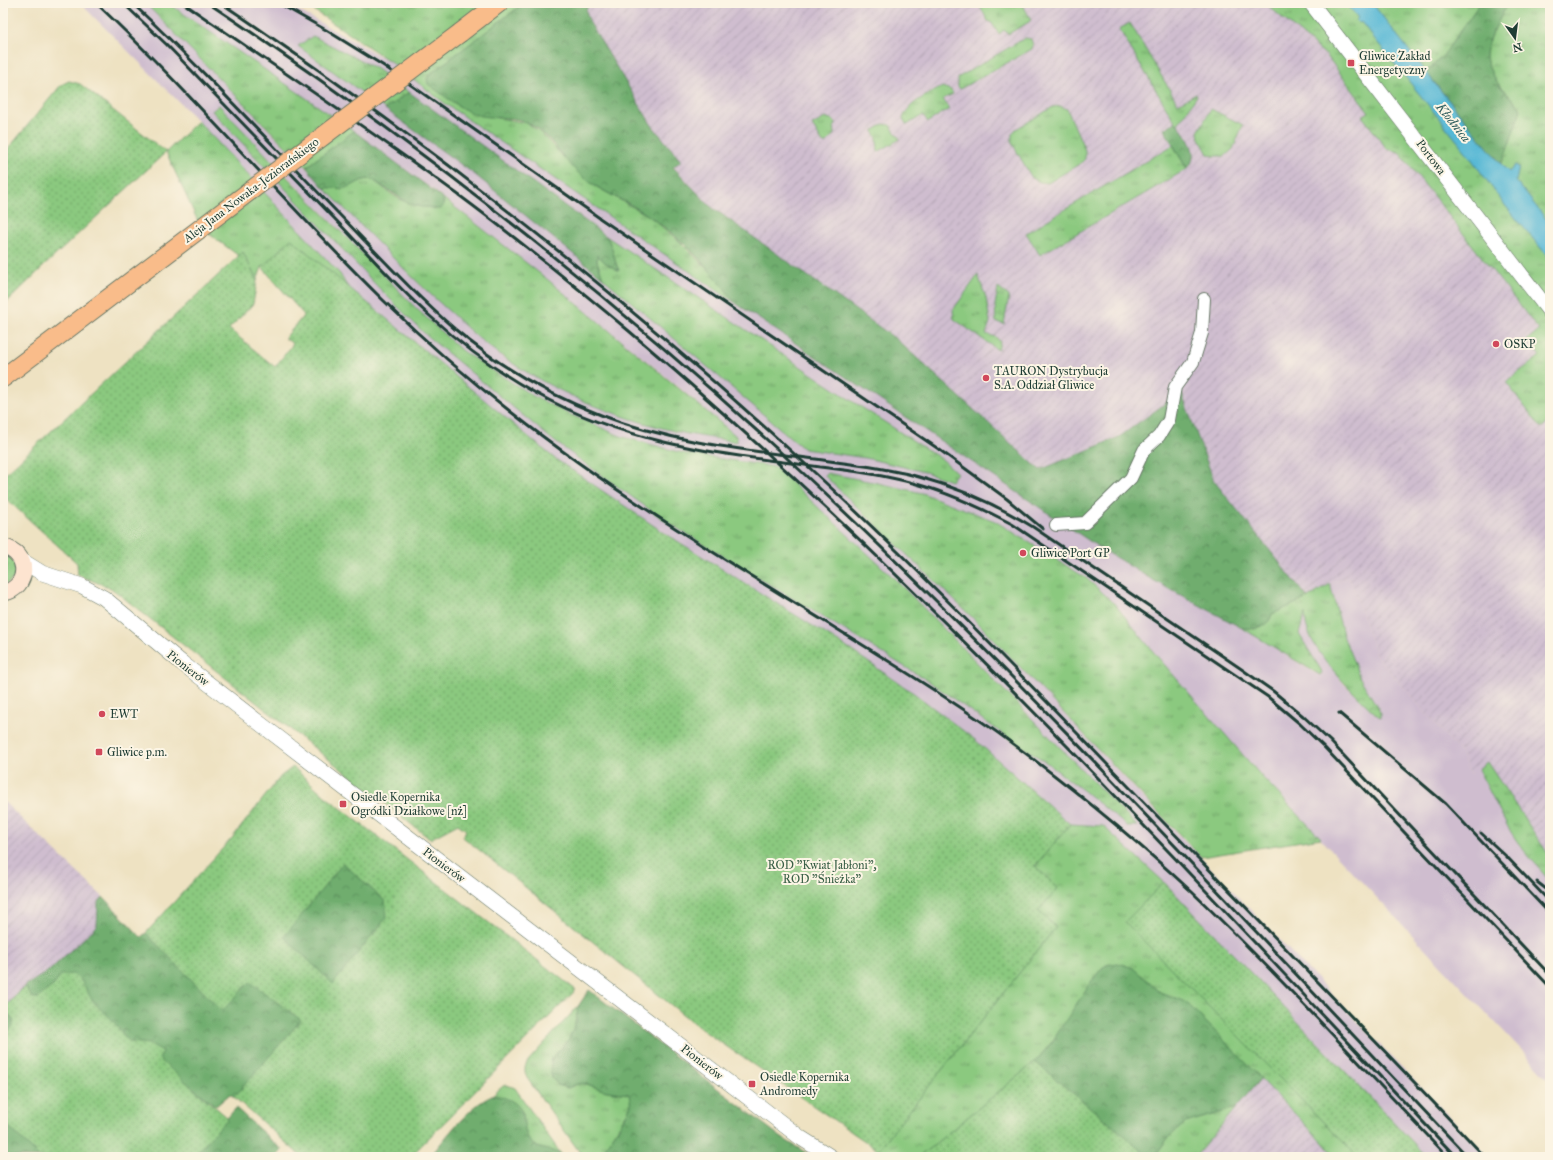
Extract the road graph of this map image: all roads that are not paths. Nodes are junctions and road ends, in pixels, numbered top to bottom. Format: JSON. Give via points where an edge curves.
{"nodes":[{"id":1,"x":499,"y":3,"type":"edge"},
{"id":2,"x":1311,"y":3,"type":"edge"},
{"id":3,"x":1204,"y":299,"type":"dead end"},
{"id":4,"x":1550,"y":312,"type":"edge"},
{"id":5,"x":3,"y":378,"type":"edge"},
{"id":6,"x":1056,"y":525,"type":"dead end"},
{"id":7,"x":3,"y":546,"type":"edge"},
{"id":8,"x":21,"y":560,"type":"junction"},
{"id":9,"x":56,"y":579,"type":"junction"},
{"id":10,"x":18,"y":584,"type":"junction"},
{"id":11,"x":3,"y":593,"type":"edge"},
{"id":12,"x":831,"y":1157,"type":"edge"}],
"edges":[{"from":1,"to":5,"type":"main road","name":"Aleja Jana Nowaka-Jeziorańskiego","bridge":true},
{"from":2,"to":4,"type":"street","name":"Portowa"},
{"from":3,"to":6,"type":"street","via":[[1202,333],[1193,362],[1175,388],[1169,420],[1159,436],[1144,450],[1131,478],[1085,523]]},
{"from":7,"to":8,"type":"main road","via":[[15,551]]},
{"from":8,"to":9,"type":"street","name":"Pionierów","via":[[42,574]]},
{"from":8,"to":10,"type":"main road","via":[[23,573]]},
{"from":9,"to":10,"type":"street","name":"Pionierów","via":[[38,578]]},
{"from":9,"to":12,"type":"street","name":"Pionierów","via":[[82,586],[104,598],[182,663],[435,858],[801,1138]]},
{"from":10,"to":11,"type":"main road"}]}
